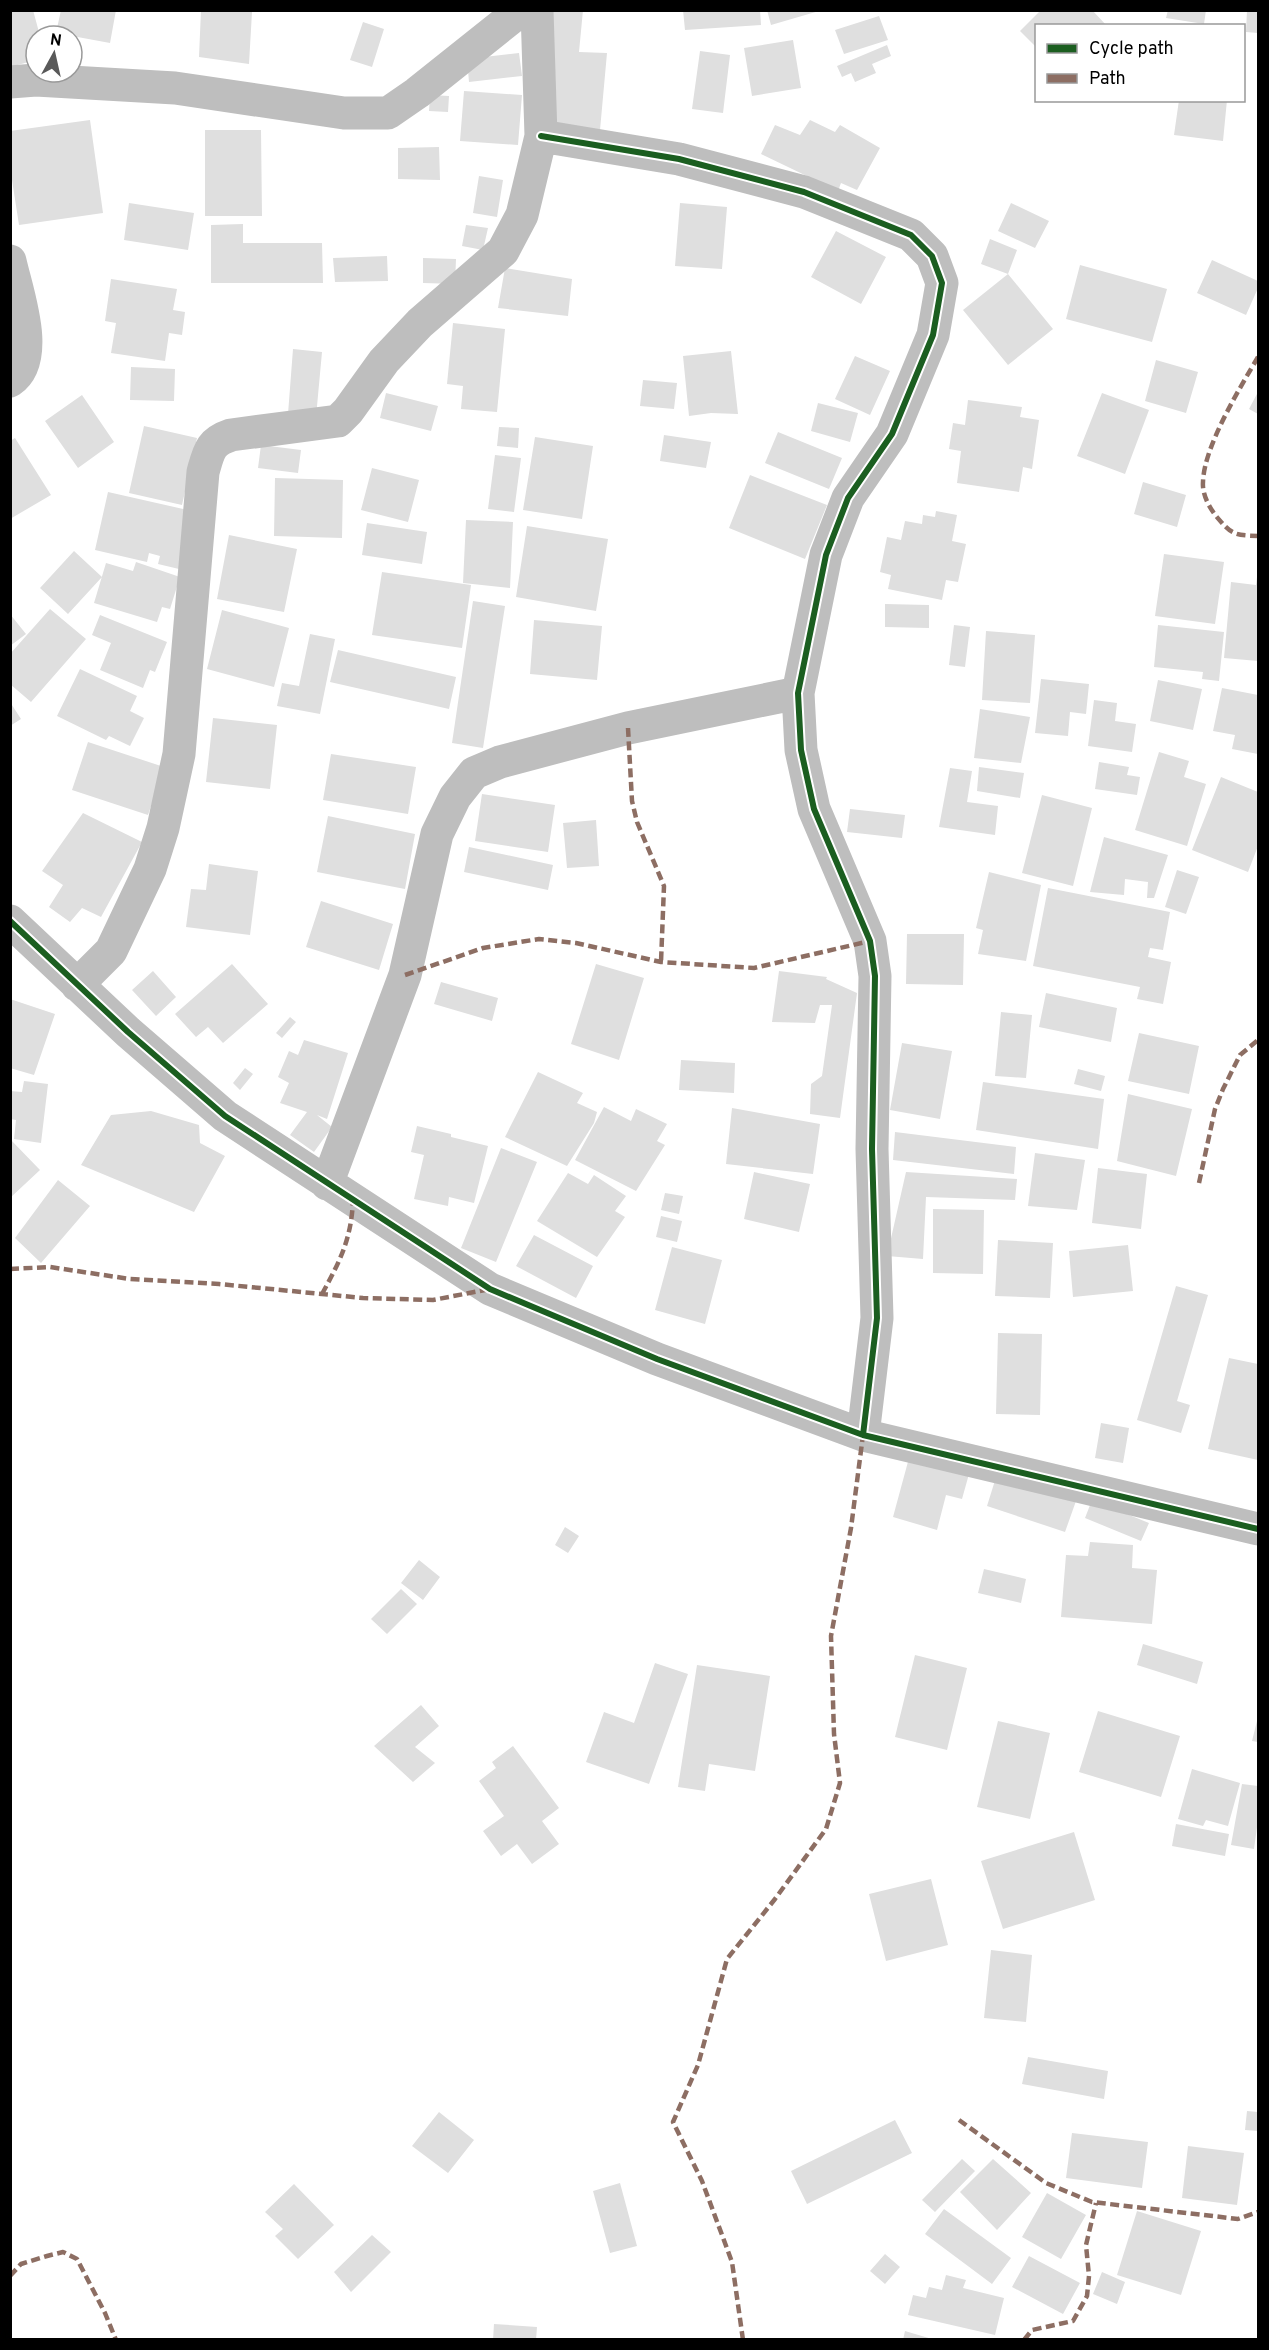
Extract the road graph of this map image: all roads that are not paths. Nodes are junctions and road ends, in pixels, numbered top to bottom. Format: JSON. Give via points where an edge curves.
{"nodes":[{"id":1,"x":521,"y":10,"type":"edge"},
{"id":2,"x":537,"y":10,"type":"edge"},
{"id":3,"x":10,"y":82,"type":"edge"},
{"id":4,"x":541,"y":136,"type":"junction"},
{"id":5,"x":10,"y":261,"type":"edge"},
{"id":6,"x":10,"y":381,"type":"edge"},
{"id":7,"x":798,"y":693,"type":"junction"},
{"id":8,"x":10,"y":921,"type":"edge"},
{"id":9,"x":77,"y":984,"type":"junction"},
{"id":10,"x":327,"y":1184,"type":"junction"},
{"id":11,"x":863,"y":1435,"type":"junction"},
{"id":12,"x":1258,"y":1529,"type":"edge"}],
"edges":[{"from":1,"to":3,"type":"street","via":[[388,113],[345,113],[175,88],[46,80]]},
{"from":2,"to":4,"type":"street"},
{"from":4,"to":7,"type":"street","via":[[679,159],[804,192],[911,235],[932,256],[942,283],[933,335],[892,434],[848,498],[826,555]]},
{"from":4,"to":9,"type":"street","via":[[522,215],[503,251],[420,323],[384,361],[348,411],[338,420],[231,435],[218,440],[209,450],[203,472],[179,754],[163,828],[150,869],[111,951]]},
{"from":5,"to":6,"type":"street","via":[[27,336],[20,375]]},
{"from":7,"to":10,"type":"street","via":[[628,728],[500,762],[474,773],[455,797],[437,834],[405,975]]},
{"from":7,"to":11,"type":"street","via":[[801,750],[814,809],[870,941],[875,976],[872,1149],[877,1318]]},
{"from":8,"to":9,"type":"street"},
{"from":9,"to":10,"type":"street","via":[[225,1116]]},
{"from":10,"to":11,"type":"street","via":[[490,1289],[657,1359]]},
{"from":11,"to":12,"type":"street"}]}
